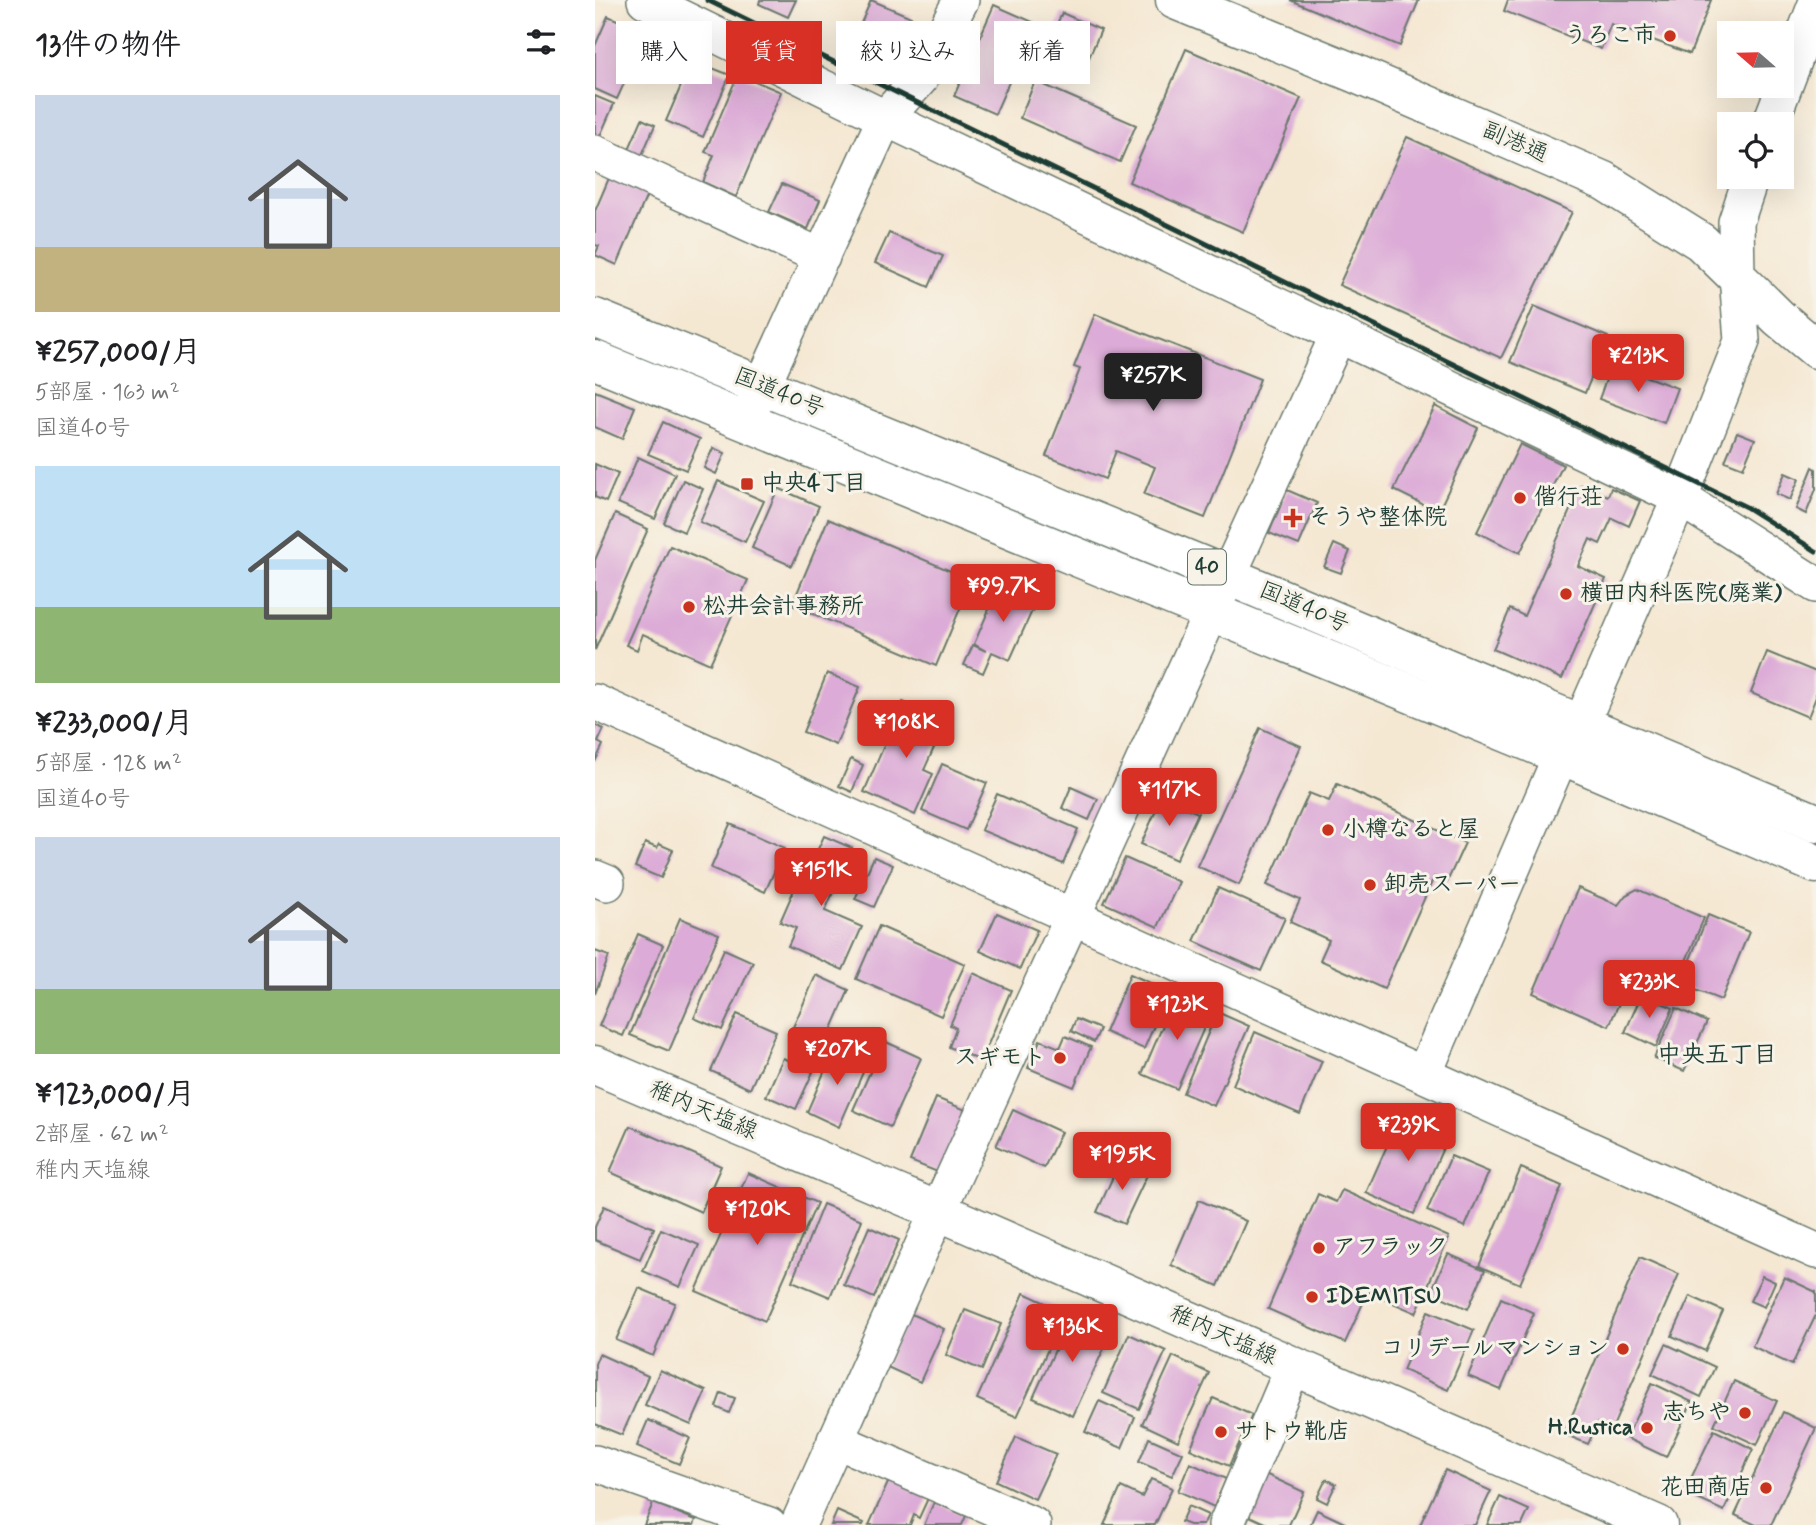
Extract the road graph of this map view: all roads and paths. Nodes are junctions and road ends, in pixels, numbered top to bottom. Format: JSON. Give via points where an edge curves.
{"nodes":[{"id":1,"x":645,"y":0,"type":"edge"},
{"id":2,"x":961,"y":0,"type":"edge"},
{"id":3,"x":1175,"y":0,"type":"edge"},
{"id":4,"x":1816,"y":5,"type":"edge"},
{"id":5,"x":1775,"y":112,"type":"edge"},
{"id":6,"x":885,"y":118,"type":"junction"},
{"id":7,"x":595,"y":153,"type":"edge"},
{"id":8,"x":1747,"y":189,"type":"edge"},
{"id":9,"x":822,"y":257,"type":"junction"},
{"id":10,"x":1737,"y":275,"type":"junction"},
{"id":11,"x":595,"y":318,"type":"edge"},
{"id":12,"x":1338,"y":335,"type":"junction"},
{"id":13,"x":1816,"y":349,"type":"edge"},
{"id":14,"x":595,"y":360,"type":"edge"},
{"id":15,"x":761,"y":386,"type":"junction"},
{"id":16,"x":746,"y":422,"type":"junction"},
{"id":17,"x":1680,"y":498,"type":"junction"},
{"id":18,"x":1228,"y":576,"type":"junction"},
{"id":19,"x":1816,"y":584,"type":"edge"},
{"id":20,"x":1211,"y":612,"type":"junction"},
{"id":21,"x":595,"y":702,"type":"edge"},
{"id":22,"x":1571,"y":739,"type":"junction"},
{"id":23,"x":1816,"y":824,"type":"edge"},
{"id":24,"x":1816,"y":864,"type":"edge"},
{"id":25,"x":1072,"y":916,"type":"junction"},
{"id":26,"x":595,"y":1065,"type":"edge"},
{"id":27,"x":1424,"y":1074,"type":"junction"},
{"id":28,"x":938,"y":1211,"type":"junction"},
{"id":29,"x":1816,"y":1251,"type":"edge"},
{"id":30,"x":1293,"y":1367,"type":"junction"},
{"id":31,"x":835,"y":1440,"type":"junction"},
{"id":32,"x":595,"y":1462,"type":"edge"},
{"id":33,"x":769,"y":1525,"type":"edge"},
{"id":34,"x":798,"y":1525,"type":"edge"},
{"id":35,"x":1033,"y":1525,"type":"edge"},
{"id":36,"x":1226,"y":1525,"type":"edge"},
{"id":37,"x":1658,"y":1525,"type":"edge"}],
"edges":[{"from":1,"to":6,"type":"street"},
{"from":2,"to":6,"type":"street","via":[[920,79]]},
{"from":3,"to":10,"type":"main road","name":"副港通","via":[[1604,181],[1701,242]]},
{"from":4,"to":5,"type":"street"},
{"from":6,"to":9,"type":"street"},
{"from":6,"to":12,"type":"street"},
{"from":7,"to":9,"type":"street"},
{"from":8,"to":10,"type":"street","via":[[1736,222]]},
{"from":9,"to":15,"type":"street"},
{"from":10,"to":13,"type":"main road","name":"副港通"},
{"from":10,"to":17,"type":"street","via":[[1742,341]]},
{"from":11,"to":15,"type":"main road","name":"国道40号","number":"40"},
{"from":12,"to":17,"type":"street"},
{"from":12,"to":18,"type":"street"},
{"from":14,"to":16,"type":"main road","name":"国道40号","number":"40"},
{"from":15,"to":16,"type":"street"},
{"from":15,"to":18,"type":"main road","name":"国道40号","number":"40"},
{"from":16,"to":20,"type":"main road","name":"国道40号","number":"40"},
{"from":17,"to":19,"type":"street"},
{"from":17,"to":22,"type":"street"},
{"from":18,"to":20,"type":"street"},
{"from":18,"to":22,"type":"main road","name":"国道40号","number":"40"},
{"from":20,"to":22,"type":"main road","name":"国道40号","number":"40"},
{"from":20,"to":25,"type":"street"},
{"from":21,"to":25,"type":"street"},
{"from":22,"to":23,"type":"main road","name":"国道40号","number":"40"},
{"from":22,"to":24,"type":"main road","name":"国道40号","number":"40"},
{"from":22,"to":27,"type":"street"},
{"from":25,"to":27,"type":"street"},
{"from":25,"to":28,"type":"street"},
{"from":26,"to":28,"type":"main road","name":"稚内天塩線"},
{"from":27,"to":29,"type":"street"},
{"from":28,"to":30,"type":"main road","name":"稚内天塩線"},
{"from":28,"to":31,"type":"street"},
{"from":30,"to":36,"type":"street"},
{"from":30,"to":37,"type":"main road","name":"稚内天塩線"},
{"from":31,"to":34,"type":"street"},
{"from":31,"to":35,"type":"street"},
{"from":32,"to":33,"type":"street"}]}
